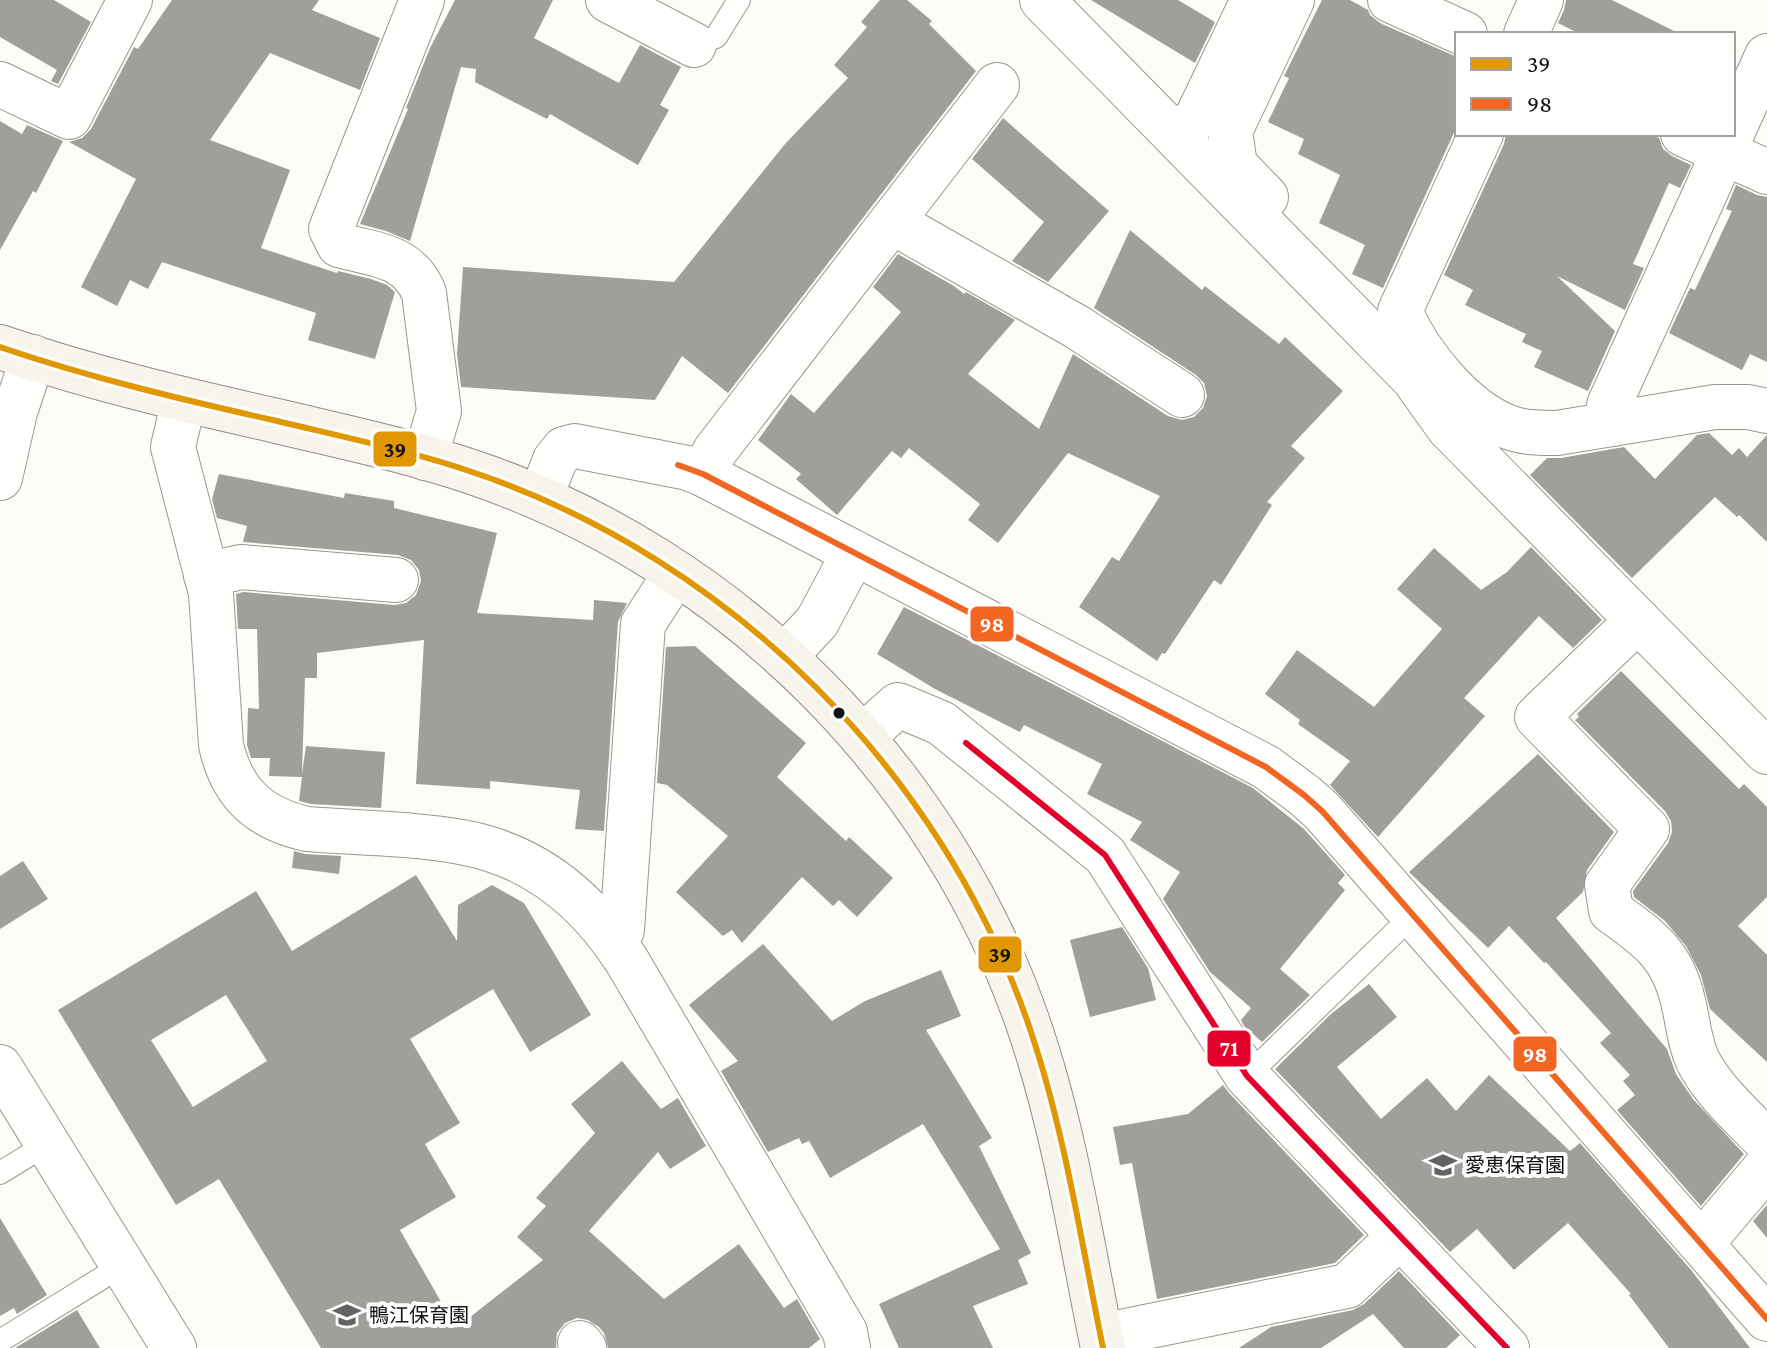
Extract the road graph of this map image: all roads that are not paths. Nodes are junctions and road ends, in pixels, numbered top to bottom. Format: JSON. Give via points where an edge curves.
{"nodes":[{"id":1,"x":130,"y":0,"type":"edge"},
{"id":2,"x":422,"y":0,"type":"edge"},
{"id":3,"x":608,"y":0,"type":"edge"},
{"id":4,"x":739,"y":0,"type":"edge"},
{"id":5,"x":1042,"y":0,"type":"edge"},
{"id":6,"x":1253,"y":0,"type":"edge"},
{"id":7,"x":1292,"y":0,"type":"edge"},
{"id":8,"x":1390,"y":0,"type":"edge"},
{"id":9,"x":1541,"y":0,"type":"edge"},
{"id":10,"x":1461,"y":32,"type":"edge"},
{"id":11,"x":1527,"y":32,"type":"edge"},
{"id":12,"x":694,"y":45,"type":"joint"},
{"id":13,"x":1767,"y":56,"type":"edge"},
{"id":14,"x":0,"y":84,"type":"edge"},
{"id":15,"x":997,"y":85,"type":"dead end"},
{"id":16,"x":1735,"y":126,"type":"edge"},
{"id":17,"x":1480,"y":136,"type":"edge"},
{"id":18,"x":1701,"y":136,"type":"edge"},
{"id":19,"x":1177,"y":137,"type":"junction"},
{"id":20,"x":1729,"y":139,"type":"edge"},
{"id":21,"x":1767,"y":172,"type":"edge"},
{"id":22,"x":893,"y":220,"type":"junction"},
{"id":23,"x":1400,"y":311,"type":"junction"},
{"id":24,"x":16,"y":352,"type":"edge"},
{"id":25,"x":1182,"y":395,"type":"dead end"},
{"id":26,"x":184,"y":400,"type":"junction"},
{"id":27,"x":1767,"y":411,"type":"edge"},
{"id":28,"x":1459,"y":415,"type":"junction"},
{"id":29,"x":1613,"y":424,"type":"junction"},
{"id":30,"x":425,"y":458,"type":"junction"},
{"id":31,"x":703,"y":474,"type":"junction"},
{"id":32,"x":0,"y":478,"type":"edge"},
{"id":33,"x":540,"y":498,"type":"junction"},
{"id":34,"x":854,"y":553,"type":"junction"},
{"id":35,"x":676,"y":573,"type":"junction"},
{"id":36,"x":206,"y":575,"type":"junction"},
{"id":37,"x":396,"y":580,"type":"dead end"},
{"id":38,"x":1638,"y":620,"type":"junction"},
{"id":39,"x":784,"y":657,"type":"junction"},
{"id":40,"x":862,"y":737,"type":"junction"},
{"id":41,"x":1767,"y":752,"type":"edge"},
{"id":42,"x":1413,"y":915,"type":"junction"},
{"id":43,"x":611,"y":937,"type":"junction"},
{"id":44,"x":0,"y":1067,"type":"edge"},
{"id":45,"x":1247,"y":1076,"type":"junction"},
{"id":46,"x":1767,"y":1142,"type":"edge"},
{"id":47,"x":47,"y":1144,"type":"junction"},
{"id":48,"x":1767,"y":1166,"type":"edge"},
{"id":49,"x":0,"y":1173,"type":"edge"},
{"id":50,"x":1400,"y":1236,"type":"junction"},
{"id":51,"x":1700,"y":1242,"type":"junction"},
{"id":52,"x":123,"y":1265,"type":"junction"},
{"id":53,"x":1767,"y":1319,"type":"edge"},
{"id":54,"x":0,"y":1341,"type":"edge"},
{"id":55,"x":1102,"y":1342,"type":"edge"},
{"id":56,"x":174,"y":1348,"type":"edge"},
{"id":57,"x":848,"y":1348,"type":"edge"},
{"id":58,"x":1507,"y":1348,"type":"edge"}],
"edges":[{"from":1,"to":14,"type":"street","via":[[69,117]]},
{"from":2,"to":30,"type":"street","via":[[331,229],[339,245],[395,260],[419,279],[439,411]]},
{"from":3,"to":12,"type":"street"},
{"from":4,"to":12,"type":"lane","via":[[716,37]]},
{"from":5,"to":19,"type":"street"},
{"from":6,"to":19,"type":"street","via":[[1197,117]]},
{"from":7,"to":23,"type":"street","via":[[1230,131],[1235,165],[1361,293]]},
{"from":8,"to":10,"type":"street"},
{"from":9,"to":11,"type":"street"},
{"from":13,"to":16,"type":"street"},
{"from":15,"to":22,"type":"street"},
{"from":17,"to":23,"type":"street"},
{"from":18,"to":20,"type":"street"},
{"from":19,"to":28,"type":"street","via":[[1413,378]]},
{"from":20,"to":21,"type":"street"},
{"from":20,"to":29,"type":"street","via":[[1609,405]]},
{"from":22,"to":25,"type":"street"},
{"from":22,"to":31,"type":"street","via":[[715,451]]},
{"from":23,"to":28,"type":"street"},
{"from":24,"to":26,"type":"street"},
{"from":24,"to":32,"type":"street","via":[[15,412]]},
{"from":26,"to":30,"type":"street"},
{"from":26,"to":36,"type":"street","via":[[173,447]]},
{"from":27,"to":29,"type":"street","via":[[1715,407]]},
{"from":28,"to":29,"type":"street","via":[[1489,418],[1534,433]]},
{"from":28,"to":38,"type":"street"},
{"from":30,"to":33,"type":"street"},
{"from":31,"to":33,"type":"street","via":[[575,446],[555,460]]},
{"from":31,"to":34,"type":"street"},
{"from":33,"to":35,"type":"street"},
{"from":34,"to":39,"type":"street","via":[[817,622]]},
{"from":34,"to":42,"type":"street","via":[[1266,767],[1322,811]]},
{"from":35,"to":39,"type":"street"},
{"from":35,"to":43,"type":"street","via":[[643,624],[622,930]]},
{"from":36,"to":37,"type":"street","via":[[241,567]]},
{"from":36,"to":43,"type":"street","via":[[221,745],[226,766],[249,801],[267,815],[307,829],[433,838],[492,850],[570,893]]},
{"from":38,"to":41,"type":"street"},
{"from":38,"to":46,"type":"street","via":[[1537,717],[1647,829],[1607,885],[1611,911],[1662,953],[1676,975],[1705,1075]]},
{"from":39,"to":40,"type":"street"},
{"from":40,"to":45,"type":"street","via":[[898,705],[941,723],[1105,855]]},
{"from":40,"to":55,"type":"street","via":[[920,811],[963,879],[1029,1026],[1053,1103]]},
{"from":42,"to":45,"type":"lane"},
{"from":42,"to":51,"type":"street"},
{"from":43,"to":57,"type":"street","via":[[845,1332]]},
{"from":44,"to":47,"type":"street"},
{"from":45,"to":50,"type":"street"},
{"from":47,"to":49,"type":"lane"},
{"from":47,"to":52,"type":"street"},
{"from":48,"to":51,"type":"street"},
{"from":50,"to":55,"type":"street","via":[[1347,1286]]},
{"from":50,"to":58,"type":"street"},
{"from":51,"to":53,"type":"street"},
{"from":52,"to":54,"type":"lane"},
{"from":52,"to":56,"type":"street"}]}
